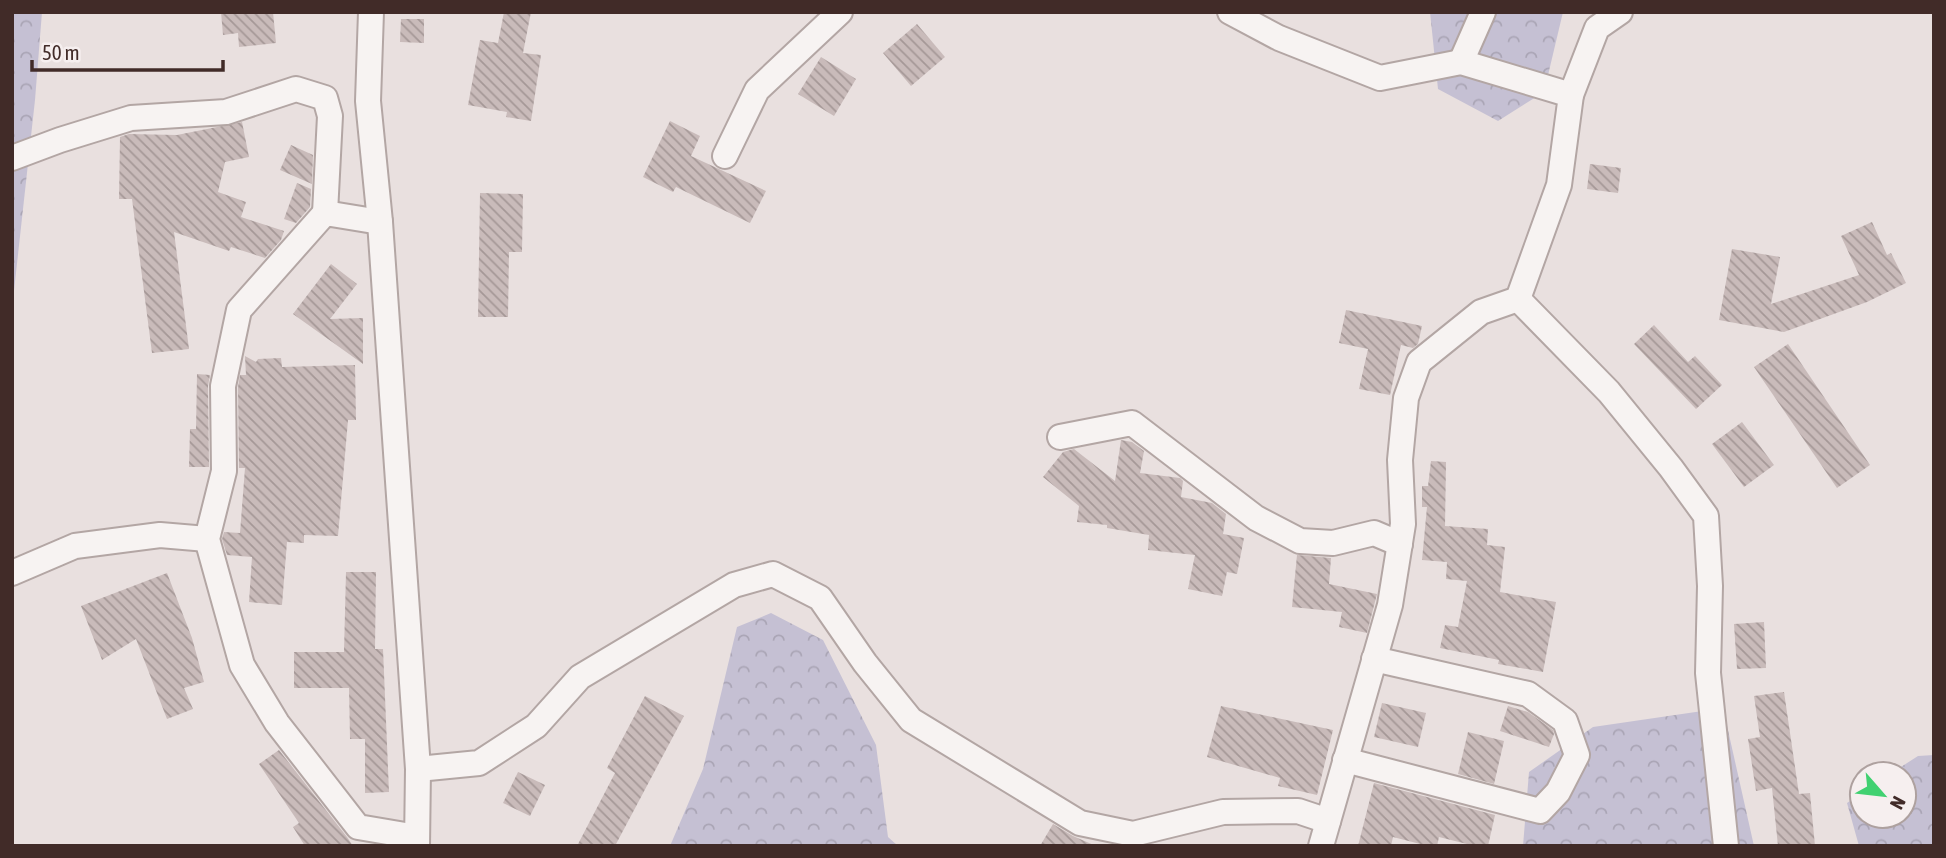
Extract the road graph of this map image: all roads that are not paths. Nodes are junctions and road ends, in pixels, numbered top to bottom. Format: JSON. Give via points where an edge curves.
{"nodes":[{"id":1,"x":371,"y":12,"type":"edge"},
{"id":2,"x":839,"y":12,"type":"edge"},
{"id":3,"x":1230,"y":12,"type":"edge"},
{"id":4,"x":1483,"y":12,"type":"edge"},
{"id":5,"x":1620,"y":12,"type":"edge"},
{"id":6,"x":1461,"y":62,"type":"junction"},
{"id":7,"x":1571,"y":95,"type":"junction"},
{"id":8,"x":725,"y":156,"type":"dead end"},
{"id":9,"x":12,"y":158,"type":"edge"},
{"id":10,"x":325,"y":213,"type":"junction"},
{"id":11,"x":380,"y":222,"type":"junction"},
{"id":12,"x":1518,"y":299,"type":"junction"},
{"id":13,"x":1060,"y":437,"type":"dead end"},
{"id":14,"x":207,"y":539,"type":"junction"},
{"id":15,"x":1400,"y":544,"type":"junction"},
{"id":16,"x":12,"y":573,"type":"edge"},
{"id":17,"x":1374,"y":659,"type":"junction"},
{"id":18,"x":1345,"y":760,"type":"junction"},
{"id":19,"x":418,"y":769,"type":"junction"},
{"id":20,"x":1328,"y":821,"type":"junction"},
{"id":21,"x":417,"y":842,"type":"edge"},
{"id":22,"x":1321,"y":846,"type":"edge"},
{"id":23,"x":1726,"y":846,"type":"edge"}],
"edges":[{"from":1,"to":11,"type":"street","via":[[368,101]]},
{"from":2,"to":8,"type":"street","via":[[757,90]]},
{"from":3,"to":6,"type":"street","via":[[1279,38],[1380,78]]},
{"from":4,"to":6,"type":"street"},
{"from":5,"to":7,"type":"street","via":[[1597,28]]},
{"from":6,"to":7,"type":"street"},
{"from":7,"to":12,"type":"street","via":[[1559,186]]},
{"from":9,"to":10,"type":"street","via":[[131,118],[226,112],[296,89],[325,98],[331,116]]},
{"from":10,"to":11,"type":"street"},
{"from":10,"to":14,"type":"street","via":[[239,310],[223,386],[225,471]]},
{"from":11,"to":19,"type":"street"},
{"from":12,"to":15,"type":"street","via":[[1480,312],[1419,362],[1406,398]]},
{"from":12,"to":23,"type":"street","via":[[1609,392],[1706,516],[1708,673]]},
{"from":13,"to":15,"type":"street","via":[[1132,423],[1256,518],[1300,541],[1333,542],[1374,533]]},
{"from":14,"to":16,"type":"street","via":[[160,535],[75,546]]},
{"from":14,"to":21,"type":"street","via":[[242,664],[276,723],[358,827]]},
{"from":15,"to":17,"type":"street","via":[[1390,605]]},
{"from":17,"to":18,"type":"street"},
{"from":17,"to":18,"type":"street","via":[[1528,694],[1564,721],[1577,755],[1558,792],[1540,811]]},
{"from":18,"to":20,"type":"street"},
{"from":19,"to":20,"type":"street","via":[[479,763],[536,726],[580,677],[734,585],[773,574],[820,598],[911,720],[1080,823],[1133,834],[1223,813],[1298,811]]},
{"from":19,"to":21,"type":"street"},
{"from":20,"to":22,"type":"street"}]}
